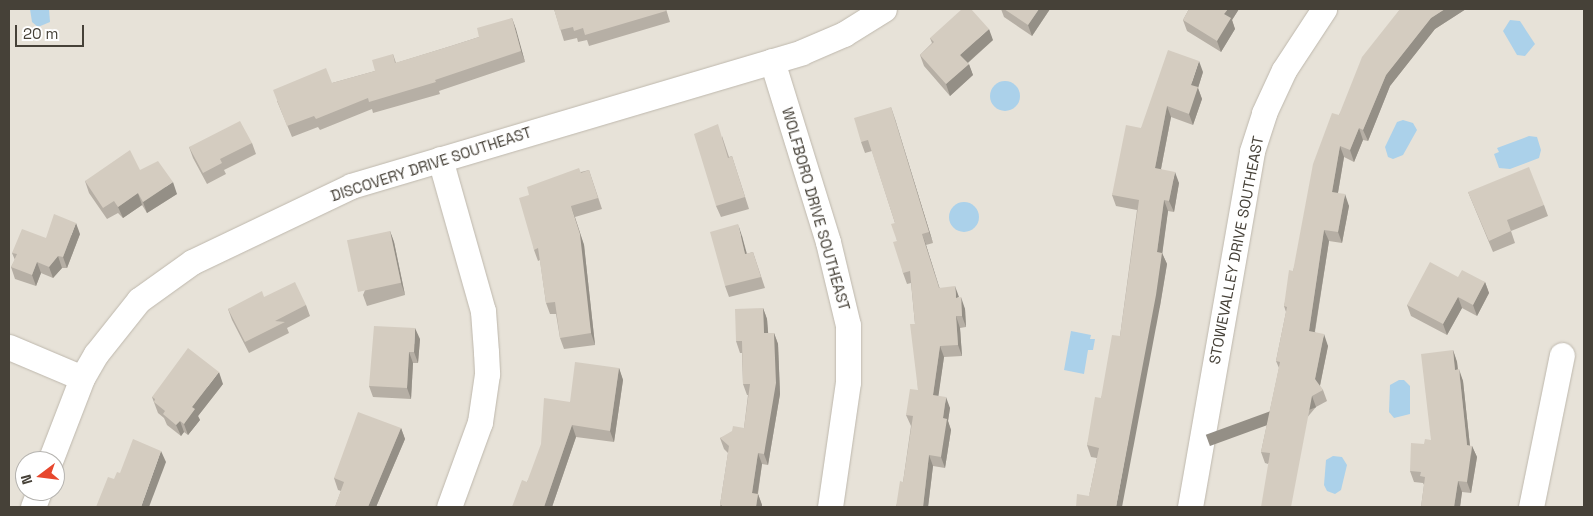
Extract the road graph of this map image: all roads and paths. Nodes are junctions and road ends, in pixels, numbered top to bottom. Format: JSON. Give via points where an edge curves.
{"nodes":[{"id":1,"x":884,"y":9,"type":"edge"},
{"id":2,"x":1324,"y":9,"type":"edge"},
{"id":3,"x":772,"y":61,"type":"junction"},
{"id":4,"x":440,"y":159,"type":"junction"},
{"id":5,"x":9,"y":347,"type":"edge"},
{"id":6,"x":1562,"y":355,"type":"dead end"},
{"id":7,"x":82,"y":378,"type":"junction"},
{"id":8,"x":54,"y":451,"type":"edge"},
{"id":9,"x":449,"y":507,"type":"edge"},
{"id":10,"x":830,"y":507,"type":"edge"},
{"id":11,"x":1190,"y":507,"type":"edge"},
{"id":12,"x":1531,"y":507,"type":"edge"}],
"edges":[{"from":1,"to":3,"type":"street","name":"DISCOVERY DRIVE SOUTHEAST","via":[[844,34]]},
{"from":2,"to":11,"type":"street","name":"STOWEVALLEY DRIVE SOUTHEAST","via":[[1284,70],[1264,113],[1252,151]]},
{"from":3,"to":4,"type":"street","name":"DISCOVERY DRIVE SOUTHEAST"},
{"from":3,"to":10,"type":"street","name":"WOLFBORO DRIVE SOUTHEAST","via":[[828,242],[848,325],[848,382]]},
{"from":4,"to":7,"type":"street","name":"DISCOVERY DRIVE SOUTHEAST","via":[[351,186],[192,262],[139,300]]},
{"from":4,"to":9,"type":"street","via":[[483,311],[487,374],[480,422]]},
{"from":5,"to":7,"type":"street"},
{"from":6,"to":12,"type":"street"},
{"from":7,"to":8,"type":"street","name":"DISCOVERY DRIVE SOUTHEAST"}]}
